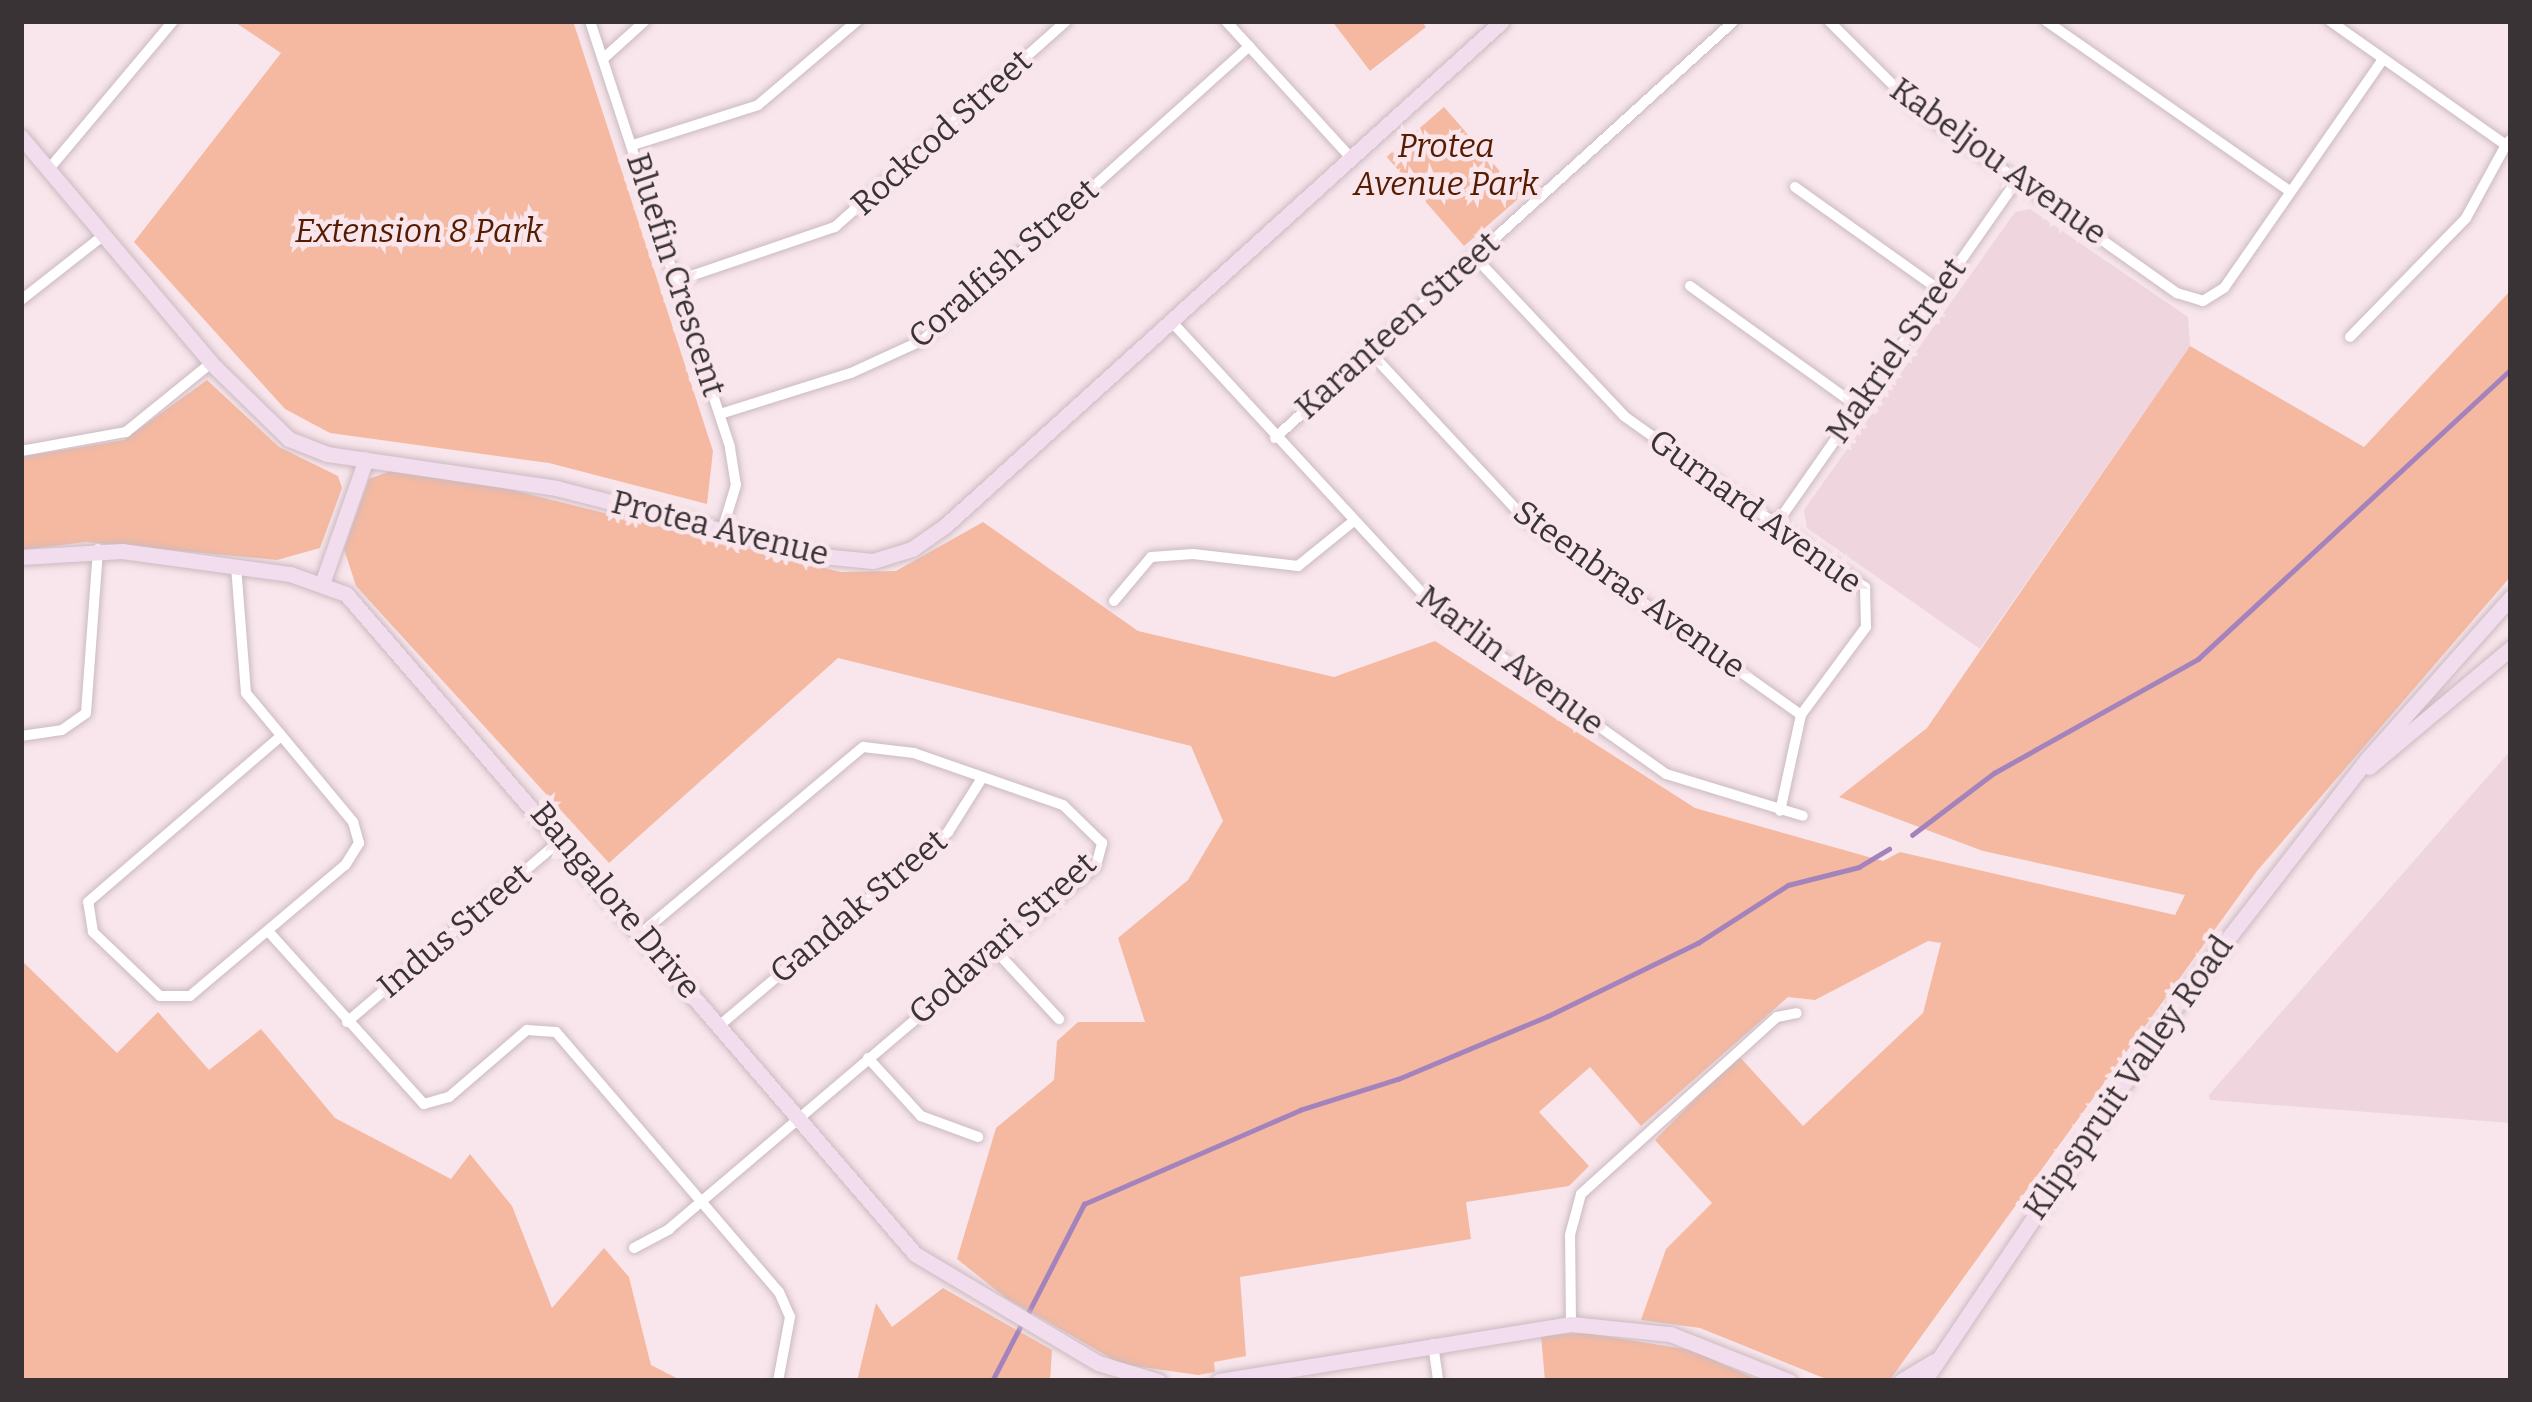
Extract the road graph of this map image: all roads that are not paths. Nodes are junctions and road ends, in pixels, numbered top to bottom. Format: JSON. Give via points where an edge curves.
{"nodes":[{"id":1,"x":173,"y":21,"type":"edge"},
{"id":2,"x":590,"y":21,"type":"edge"},
{"id":3,"x":645,"y":21,"type":"edge"},
{"id":4,"x":856,"y":21,"type":"edge"},
{"id":5,"x":1066,"y":21,"type":"edge"},
{"id":6,"x":1226,"y":21,"type":"edge"},
{"id":7,"x":1734,"y":21,"type":"edge"},
{"id":8,"x":1829,"y":21,"type":"edge"},
{"id":9,"x":2046,"y":21,"type":"edge"},
{"id":10,"x":2330,"y":21,"type":"edge"},
{"id":11,"x":1494,"y":24,"type":"edge"},
{"id":12,"x":1249,"y":46,"type":"junction"},
{"id":13,"x":604,"y":58,"type":"junction"},
{"id":14,"x":2384,"y":58,"type":"junction"},
{"id":15,"x":21,"y":137,"type":"edge"},
{"id":16,"x":2509,"y":142,"type":"edge"},
{"id":17,"x":633,"y":145,"type":"junction"},
{"id":18,"x":1351,"y":158,"type":"junction"},
{"id":19,"x":49,"y":169,"type":"junction"},
{"id":20,"x":2018,"y":179,"type":"junction"},
{"id":21,"x":1795,"y":187,"type":"dead end"},
{"id":22,"x":2288,"y":190,"type":"junction"},
{"id":23,"x":104,"y":235,"type":"junction"},
{"id":24,"x":1474,"y":256,"type":"junction"},
{"id":25,"x":676,"y":281,"type":"junction"},
{"id":26,"x":1690,"y":286,"type":"dead end"},
{"id":27,"x":1941,"y":292,"type":"junction"},
{"id":28,"x":21,"y":299,"type":"edge"},
{"id":29,"x":1171,"y":321,"type":"junction"},
{"id":30,"x":2350,"y":338,"type":"dead end"},
{"id":31,"x":1368,"y":350,"type":"junction"},
{"id":32,"x":211,"y":363,"type":"junction"},
{"id":33,"x":1857,"y":406,"type":"junction"},
{"id":34,"x":720,"y":414,"type":"junction"},
{"id":35,"x":1275,"y":438,"type":"junction"},
{"id":36,"x":21,"y":451,"type":"edge"},
{"id":37,"x":365,"y":460,"type":"junction"},
{"id":38,"x":1777,"y":523,"type":"junction"},
{"id":39,"x":1351,"y":524,"type":"junction"},
{"id":40,"x":722,"y":531,"type":"junction"},
{"id":41,"x":98,"y":549,"type":"junction"},
{"id":42,"x":21,"y":557,"type":"edge"},
{"id":43,"x":236,"y":566,"type":"junction"},
{"id":44,"x":323,"y":581,"type":"junction"},
{"id":45,"x":2511,"y":597,"type":"edge"},
{"id":46,"x":1114,"y":601,"type":"dead end"},
{"id":47,"x":2511,"y":648,"type":"edge"},
{"id":48,"x":1801,"y":715,"type":"junction"},
{"id":49,"x":21,"y":736,"type":"edge"},
{"id":50,"x":281,"y":736,"type":"junction"},
{"id":51,"x":982,"y":778,"type":"junction"},
{"id":52,"x":2349,"y":785,"type":"junction"},
{"id":53,"x":1780,"y":811,"type":"junction"},
{"id":54,"x":1803,"y":817,"type":"dead end"},
{"id":55,"x":562,"y":839,"type":"junction"},
{"id":56,"x":268,"y":931,"type":"junction"},
{"id":57,"x":641,"y":933,"type":"junction"},
{"id":58,"x":996,"y":951,"type":"junction"},
{"id":59,"x":1797,"y":1012,"type":"dead end"},
{"id":60,"x":1059,"y":1019,"type":"dead end"},
{"id":61,"x":347,"y":1022,"type":"junction"},
{"id":62,"x":720,"y":1025,"type":"junction"},
{"id":63,"x":868,"y":1058,"type":"junction"},
{"id":64,"x":798,"y":1118,"type":"junction"},
{"id":65,"x":978,"y":1137,"type":"dead end"},
{"id":66,"x":701,"y":1202,"type":"junction"},
{"id":67,"x":634,"y":1248,"type":"dead end"},
{"id":68,"x":1571,"y":1324,"type":"junction"},
{"id":69,"x":1433,"y":1344,"type":"junction"},
{"id":70,"x":1938,"y":1358,"type":"junction"},
{"id":71,"x":1123,"y":1377,"type":"edge"},
{"id":72,"x":778,"y":1381,"type":"edge"},
{"id":73,"x":1158,"y":1381,"type":"edge"},
{"id":74,"x":1219,"y":1381,"type":"edge"},
{"id":75,"x":1438,"y":1381,"type":"edge"},
{"id":76,"x":1789,"y":1381,"type":"edge"},
{"id":77,"x":1901,"y":1381,"type":"edge"},
{"id":78,"x":1924,"y":1381,"type":"edge"}],
"edges":[{"from":1,"to":19,"type":"street"},
{"from":2,"to":13,"type":"street","name":"Bluefin Crescent"},
{"from":3,"to":13,"type":"street"},
{"from":4,"to":17,"type":"street","via":[[758,105]]},
{"from":5,"to":25,"type":"street","name":"Rockcod Street","via":[[847,219]]},
{"from":6,"to":12,"type":"street"},
{"from":7,"to":24,"type":"street","name":"Karanteen Street"},
{"from":8,"to":20,"type":"street","name":"Kabeljou Avenue","via":[[1904,99]]},
{"from":9,"to":22,"type":"street"},
{"from":10,"to":14,"type":"street"},
{"from":11,"to":18,"type":"street","name":"Protea Avenue"},
{"from":12,"to":18,"type":"street"},
{"from":12,"to":34,"type":"street","name":"Coralfish Street","via":[[923,340],[851,373]]},
{"from":13,"to":17,"type":"street","name":"Bluefin Crescent"},
{"from":14,"to":16,"type":"street"},
{"from":14,"to":22,"type":"street"},
{"from":15,"to":19,"type":"street","name":"Protea Avenue"},
{"from":16,"to":30,"type":"street","via":[[2465,218]]},
{"from":17,"to":25,"type":"street","name":"Bluefin Crescent"},
{"from":18,"to":29,"type":"street","name":"Protea Avenue"},
{"from":19,"to":23,"type":"street","name":"Protea Avenue"},
{"from":20,"to":22,"type":"street","name":"Kabeljou Avenue","via":[[2195,301],[2217,296]]},
{"from":20,"to":27,"type":"street","name":"Makriel Street"},
{"from":21,"to":27,"type":"street"},
{"from":23,"to":28,"type":"street"},
{"from":23,"to":32,"type":"street","name":"Protea Avenue"},
{"from":24,"to":31,"type":"street","name":"Karanteen Street"},
{"from":24,"to":38,"type":"street","name":"Gurnard Avenue","via":[[1624,416]]},
{"from":25,"to":34,"type":"street","name":"Bluefin Crescent"},
{"from":26,"to":33,"type":"street"},
{"from":27,"to":33,"type":"street","name":"Makriel Street"},
{"from":29,"to":35,"type":"street","name":"Marlin Avenue"},
{"from":29,"to":40,"type":"street","name":"Protea Avenue","via":[[913,549],[854,561]]},
{"from":31,"to":35,"type":"street","name":"Karanteen Street"},
{"from":31,"to":48,"type":"street","name":"Steenbras Avenue","via":[[1524,518]]},
{"from":32,"to":36,"type":"street","via":[[127,432]]},
{"from":32,"to":37,"type":"street","name":"Protea Avenue","via":[[289,439]]},
{"from":33,"to":38,"type":"street","name":"Makriel Street"},
{"from":34,"to":40,"type":"street","name":"Bluefin Crescent","via":[[736,485]]},
{"from":35,"to":39,"type":"street","name":"Marlin Avenue"},
{"from":37,"to":40,"type":"street","name":"Protea Avenue","via":[[525,482]]},
{"from":37,"to":44,"type":"street"},
{"from":38,"to":48,"type":"street","name":"Gurnard Avenue","via":[[1865,587],[1871,605],[1866,627]]},
{"from":39,"to":46,"type":"street","via":[[1304,566],[1151,557]]},
{"from":39,"to":53,"type":"street","name":"Marlin Avenue","via":[[1443,616],[1639,758],[1696,789]]},
{"from":41,"to":42,"type":"street","name":"Bangalore Drive"},
{"from":41,"to":43,"type":"street","name":"Bangalore Drive"},
{"from":41,"to":49,"type":"street","via":[[86,713],[62,730]]},
{"from":43,"to":44,"type":"street","name":"Bangalore Drive"},
{"from":43,"to":50,"type":"street","via":[[244,686]]},
{"from":44,"to":55,"type":"street","name":"Bangalore Drive","via":[[372,617]]},
{"from":45,"to":52,"type":"street","name":"Klipspruit Valley Road"},
{"from":47,"to":52,"type":"street","name":"Klipspruit Valley Road"},
{"from":48,"to":53,"type":"street","name":"Gurnard Avenue"},
{"from":50,"to":56,"type":"street","via":[[352,822],[359,843]]},
{"from":50,"to":56,"type":"street","via":[[95,893],[85,916],[151,989],[174,1001]]},
{"from":51,"to":57,"type":"street","name":"Godavari Street","via":[[887,746],[863,747]]},
{"from":51,"to":58,"type":"street","name":"Godavari Street","via":[[1075,811],[1103,847],[1096,866]]},
{"from":51,"to":62,"type":"street","name":"Gandak Street","via":[[958,822]]},
{"from":52,"to":70,"type":"street","name":"Klipspruit Valley Road","via":[[2117,1087]]},
{"from":53,"to":54,"type":"street","name":"Marlin Avenue"},
{"from":55,"to":57,"type":"street","name":"Bangalore Drive"},
{"from":55,"to":61,"type":"street","name":"Indus Street"},
{"from":56,"to":61,"type":"street"},
{"from":57,"to":62,"type":"street","name":"Bangalore Drive"},
{"from":58,"to":60,"type":"street"},
{"from":58,"to":63,"type":"street","name":"Godavari Street"},
{"from":59,"to":68,"type":"street","via":[[1777,1017],[1581,1194],[1570,1235]]},
{"from":61,"to":66,"type":"street","via":[[411,1097],[428,1105],[527,1030],[550,1028]]},
{"from":62,"to":64,"type":"street","name":"Bangalore Drive"},
{"from":63,"to":64,"type":"street","name":"Godavari Street"},
{"from":63,"to":65,"type":"street","via":[[921,1116]]},
{"from":64,"to":66,"type":"street","name":"Godavari Street"},
{"from":64,"to":71,"type":"street","name":"Bangalore Drive","via":[[915,1254]]},
{"from":66,"to":67,"type":"street","name":"Godavari Street"},
{"from":66,"to":72,"type":"street","via":[[788,1306]]},
{"from":68,"to":69,"type":"street"},
{"from":68,"to":76,"type":"street","via":[[1670,1334]]},
{"from":69,"to":74,"type":"street"},
{"from":69,"to":75,"type":"street"},
{"from":70,"to":77,"type":"street"},
{"from":70,"to":78,"type":"street","name":"Klipspruit Valley Road"},
{"from":71,"to":73,"type":"street","name":"Bangalore Drive"}]}
